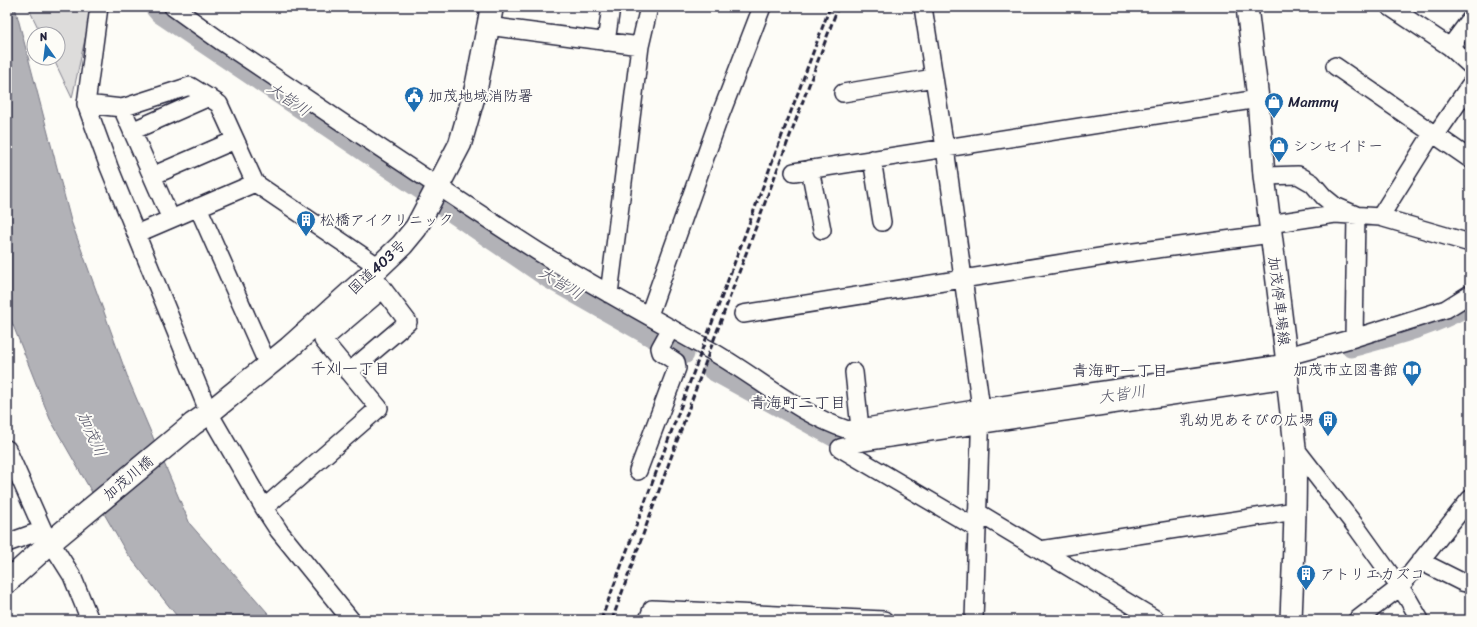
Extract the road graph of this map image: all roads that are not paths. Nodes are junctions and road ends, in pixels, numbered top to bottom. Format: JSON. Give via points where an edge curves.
{"nodes":[{"id":1,"x":99,"y":7,"type":"edge"},
{"id":2,"x":173,"y":7,"type":"edge"},
{"id":3,"x":611,"y":7,"type":"edge"},
{"id":4,"x":649,"y":7,"type":"edge"},
{"id":5,"x":762,"y":7,"type":"edge"},
{"id":6,"x":923,"y":7,"type":"edge"},
{"id":7,"x":1247,"y":7,"type":"edge"},
{"id":8,"x":1390,"y":7,"type":"edge"},
{"id":9,"x":490,"y":16,"type":"edge"},
{"id":10,"x":1470,"y":20,"type":"edge"},
{"id":11,"x":606,"y":42,"type":"junction"},
{"id":12,"x":640,"y":46,"type":"junction"},
{"id":13,"x":1450,"y":47,"type":"junction"},
{"id":14,"x":1470,"y":65,"type":"edge"},
{"id":15,"x":1335,"y":66,"type":"dead end"},
{"id":16,"x":934,"y":78,"type":"junction"},
{"id":17,"x":1470,"y":85,"type":"edge"},
{"id":18,"x":843,"y":93,"type":"dead end"},
{"id":19,"x":210,"y":98,"type":"junction"},
{"id":20,"x":1258,"y":99,"type":"junction"},
{"id":21,"x":86,"y":104,"type":"junction"},
{"id":22,"x":122,"y":108,"type":"junction"},
{"id":23,"x":132,"y":132,"type":"junction"},
{"id":24,"x":1434,"y":135,"type":"junction"},
{"id":25,"x":235,"y":140,"type":"junction"},
{"id":26,"x":945,"y":148,"type":"junction"},
{"id":27,"x":872,"y":159,"type":"junction"},
{"id":28,"x":1470,"y":159,"type":"edge"},
{"id":29,"x":810,"y":169,"type":"junction"},
{"id":30,"x":794,"y":172,"type":"dead end"},
{"id":31,"x":152,"y":176,"type":"junction"},
{"id":32,"x":1264,"y":176,"type":"junction"},
{"id":33,"x":255,"y":183,"type":"junction"},
{"id":34,"x":439,"y":186,"type":"junction"},
{"id":35,"x":198,"y":208,"type":"junction"},
{"id":36,"x":1356,"y":215,"type":"junction"},
{"id":37,"x":1380,"y":217,"type":"junction"},
{"id":38,"x":171,"y":219,"type":"junction"},
{"id":39,"x":882,"y":222,"type":"dead end"},
{"id":40,"x":1270,"y":229,"type":"junction"},
{"id":41,"x":822,"y":230,"type":"dead end"},
{"id":42,"x":136,"y":234,"type":"junction"},
{"id":43,"x":1470,"y":243,"type":"edge"},
{"id":44,"x":378,"y":277,"type":"junction"},
{"id":45,"x":963,"y":279,"type":"junction"},
{"id":46,"x":609,"y":294,"type":"junction"},
{"id":47,"x":1470,"y":294,"type":"edge"},
{"id":48,"x":743,"y":314,"type":"dead end"},
{"id":49,"x":649,"y":315,"type":"junction"},
{"id":50,"x":667,"y":336,"type":"junction"},
{"id":51,"x":1354,"y":338,"type":"junction"},
{"id":52,"x":268,"y":365,"type":"junction"},
{"id":53,"x":349,"y":372,"type":"junction"},
{"id":54,"x":854,"y":372,"type":"dead end"},
{"id":55,"x":1287,"y":372,"type":"junction"},
{"id":56,"x":981,"y":408,"type":"junction"},
{"id":57,"x":201,"y":418,"type":"junction"},
{"id":58,"x":981,"y":426,"type":"junction"},
{"id":59,"x":859,"y":436,"type":"junction"},
{"id":60,"x":1294,"y":448,"type":"junction"},
{"id":61,"x":7,"y":449,"type":"edge"},
{"id":62,"x":638,"y":471,"type":"dead end"},
{"id":63,"x":1470,"y":499,"type":"edge"},
{"id":64,"x":264,"y":508,"type":"junction"},
{"id":65,"x":1295,"y":511,"type":"junction"},
{"id":66,"x":977,"y":520,"type":"junction"},
{"id":67,"x":52,"y":534,"type":"junction"},
{"id":68,"x":7,"y":543,"type":"edge"},
{"id":69,"x":1040,"y":550,"type":"junction"},
{"id":70,"x":1420,"y":561,"type":"junction"},
{"id":71,"x":7,"y":582,"type":"edge"},
{"id":72,"x":1470,"y":584,"type":"edge"},
{"id":73,"x":1400,"y":587,"type":"junction"},
{"id":74,"x":735,"y":617,"type":"edge"},
{"id":75,"x":90,"y":620,"type":"edge"},
{"id":76,"x":351,"y":620,"type":"edge"},
{"id":77,"x":648,"y":620,"type":"edge"},
{"id":78,"x":884,"y":620,"type":"edge"},
{"id":79,"x":974,"y":620,"type":"edge"},
{"id":80,"x":1157,"y":620,"type":"edge"},
{"id":81,"x":1291,"y":620,"type":"edge"},
{"id":82,"x":1357,"y":620,"type":"edge"},
{"id":83,"x":1420,"y":620,"type":"edge"}],
"edges":[{"from":1,"to":21,"type":"street"},
{"from":2,"to":34,"type":"street"},
{"from":3,"to":11,"type":"street"},
{"from":4,"to":12,"type":"street"},
{"from":5,"to":49,"type":"street","via":[[718,121]]},
{"from":6,"to":16,"type":"street"},
{"from":7,"to":20,"type":"main road","name":"加茂停車場線"},
{"from":8,"to":13,"type":"street"},
{"from":9,"to":11,"type":"street"},
{"from":9,"to":34,"type":"highway","name":"国道403号","via":[[476,88],[460,144]]},
{"from":10,"to":13,"type":"street"},
{"from":11,"to":12,"type":"street"},
{"from":12,"to":46,"type":"street"},
{"from":13,"to":14,"type":"street"},
{"from":15,"to":24,"type":"street"},
{"from":16,"to":18,"type":"street"},
{"from":16,"to":26,"type":"street"},
{"from":17,"to":24,"type":"street"},
{"from":19,"to":22,"type":"street","via":[[190,86]]},
{"from":19,"to":23,"type":"street"},
{"from":19,"to":25,"type":"street","via":[[219,104]]},
{"from":20,"to":26,"type":"street"},
{"from":20,"to":32,"type":"main road","name":"加茂停車場線"},
{"from":21,"to":22,"type":"street"},
{"from":21,"to":42,"type":"street"},
{"from":22,"to":23,"type":"street"},
{"from":23,"to":31,"type":"street"},
{"from":24,"to":28,"type":"street"},
{"from":24,"to":37,"type":"street"},
{"from":25,"to":31,"type":"street"},
{"from":25,"to":33,"type":"street"},
{"from":26,"to":27,"type":"street"},
{"from":26,"to":45,"type":"street"},
{"from":27,"to":29,"type":"street"},
{"from":27,"to":39,"type":"street"},
{"from":29,"to":30,"type":"street"},
{"from":29,"to":41,"type":"street"},
{"from":31,"to":38,"type":"street"},
{"from":32,"to":36,"type":"street","via":[[1298,175],[1312,183],[1335,206]]},
{"from":32,"to":40,"type":"main road","name":"加茂停車場線"},
{"from":33,"to":35,"type":"street"},
{"from":33,"to":44,"type":"street"},
{"from":34,"to":44,"type":"highway","name":"国道403号","via":[[416,228]]},
{"from":34,"to":46,"type":"street","via":[[538,252]]},
{"from":35,"to":38,"type":"street"},
{"from":35,"to":52,"type":"street"},
{"from":36,"to":37,"type":"street"},
{"from":36,"to":40,"type":"street","via":[[1335,214]]},
{"from":36,"to":51,"type":"street"},
{"from":37,"to":43,"type":"street"},
{"from":38,"to":42,"type":"street"},
{"from":40,"to":45,"type":"street"},
{"from":40,"to":55,"type":"main road","name":"加茂停車場線"},
{"from":42,"to":57,"type":"street"},
{"from":44,"to":52,"type":"highway","name":"国道403号"},
{"from":44,"to":53,"type":"street","via":[[323,340]]},
{"from":44,"to":53,"type":"street","via":[[408,322]]},
{"from":45,"to":48,"type":"street"},
{"from":45,"to":56,"type":"street"},
{"from":46,"to":49,"type":"street"},
{"from":47,"to":51,"type":"street","via":[[1446,309]]},
{"from":49,"to":50,"type":"street"},
{"from":50,"to":59,"type":"street","via":[[710,350],[799,409]]},
{"from":50,"to":62,"type":"street","via":[[660,348],[676,362],[677,368]]},
{"from":51,"to":55,"type":"street","via":[[1295,354]]},
{"from":52,"to":57,"type":"highway","name":"国道403号"},
{"from":53,"to":64,"type":"street","via":[[379,408]]},
{"from":54,"to":59,"type":"street"},
{"from":55,"to":56,"type":"street"},
{"from":55,"to":58,"type":"street"},
{"from":55,"to":60,"type":"main road","name":"加茂停車場線"},
{"from":56,"to":58,"type":"street"},
{"from":56,"to":59,"type":"street"},
{"from":57,"to":64,"type":"street"},
{"from":57,"to":67,"type":"highway","name":"加茂川橋"},
{"from":58,"to":59,"type":"street"},
{"from":58,"to":66,"type":"street"},
{"from":59,"to":66,"type":"street","via":[[840,448]]},
{"from":60,"to":65,"type":"main road","name":"加茂停車場線"},
{"from":60,"to":73,"type":"street"},
{"from":61,"to":67,"type":"street"},
{"from":63,"to":70,"type":"street"},
{"from":64,"to":76,"type":"street","via":[[279,531]]},
{"from":65,"to":69,"type":"street"},
{"from":65,"to":81,"type":"main road","name":"加茂停車場線"},
{"from":66,"to":69,"type":"street"},
{"from":66,"to":79,"type":"street"},
{"from":67,"to":68,"type":"street"},
{"from":67,"to":71,"type":"highway"},
{"from":67,"to":75,"type":"street"},
{"from":69,"to":80,"type":"street"},
{"from":70,"to":72,"type":"street"},
{"from":70,"to":73,"type":"street"},
{"from":73,"to":82,"type":"street"},
{"from":73,"to":83,"type":"street"},
{"from":74,"to":77,"type":"street","via":[[652,608]]},
{"from":74,"to":78,"type":"street"}]}
